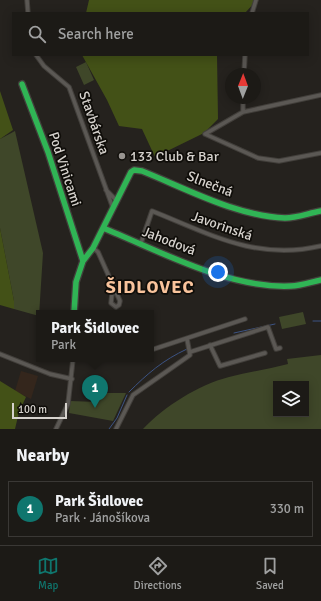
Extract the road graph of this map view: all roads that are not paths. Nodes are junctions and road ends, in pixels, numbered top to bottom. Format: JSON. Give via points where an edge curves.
{"nodes":[{"id":1,"x":27,"y":0,"type":"edge"},
{"id":2,"x":256,"y":0,"type":"edge"},
{"id":3,"x":28,"y":12,"type":"edge"},
{"id":4,"x":252,"y":12,"type":"edge"},
{"id":5,"x":37,"y":56,"type":"edge"},
{"id":6,"x":245,"y":56,"type":"edge"},
{"id":7,"x":244,"y":68,"type":"edge"},
{"id":8,"x":22,"y":84,"type":"dead end"},
{"id":9,"x":321,"y":95,"type":"edge"},
{"id":10,"x":244,"y":104,"type":"edge"},
{"id":11,"x":243,"y":112,"type":"junction"},
{"id":12,"x":321,"y":153,"type":"edge"},
{"id":13,"x":104,"y":188,"type":"junction"},
{"id":14,"x":116,"y":200,"type":"junction"},
{"id":15,"x":113,"y":208,"type":"junction"},
{"id":16,"x":321,"y":211,"type":"edge"},
{"id":17,"x":103,"y":228,"type":"junction"},
{"id":18,"x":141,"y":243,"type":"junction"},
{"id":19,"x":321,"y":246,"type":"edge"},
{"id":20,"x":93,"y":248,"type":"junction"},
{"id":21,"x":83,"y":261,"type":"junction"},
{"id":22,"x":321,"y":280,"type":"edge"},
{"id":23,"x":113,"y":285,"type":"junction"},
{"id":24,"x":74,"y":310,"type":"edge"},
{"id":25,"x":245,"y":319,"type":"dead end"},
{"id":26,"x":187,"y":338,"type":"junction"},
{"id":27,"x":210,"y":345,"type":"junction"},
{"id":28,"x":280,"y":348,"type":"dead end"},
{"id":29,"x":154,"y":349,"type":"edge"},
{"id":30,"x":190,"y":352,"type":"junction"},
{"id":31,"x":265,"y":353,"type":"dead end"},
{"id":32,"x":0,"y":354,"type":"edge"},
{"id":33,"x":73,"y":362,"type":"edge"},
{"id":34,"x":72,"y":379,"type":"junction"},
{"id":35,"x":56,"y":429,"type":"edge"},
{"id":36,"x":116,"y":429,"type":"edge"}],
"edges":[{"from":1,"to":3,"type":"street"},
{"from":2,"to":4,"type":"street"},
{"from":5,"to":13,"type":"street","name":"Stavbárska","via":[[44,66],[69,87]]},
{"from":6,"to":7,"type":"street"},
{"from":8,"to":21,"type":"street","name":"Pod Vinicami","via":[[48,152]]},
{"from":9,"to":11,"type":"street"},
{"from":10,"to":11,"type":"street"},
{"from":11,"to":12,"type":"street","via":[[205,134],[258,158],[279,161]]},
{"from":13,"to":14,"type":"street","name":"Stavbárska"},
{"from":13,"to":15,"type":"street","name":"Stavbárska"},
{"from":14,"to":15,"type":"street","name":"Slnečná"},
{"from":14,"to":16,"type":"street","name":"Slnečná","via":[[131,172],[137,170],[239,209],[265,216],[286,218]]},
{"from":15,"to":17,"type":"street"},
{"from":17,"to":18,"type":"street","name":"Jahodová"},
{"from":17,"to":20,"type":"street"},
{"from":18,"to":19,"type":"street","name":"Javorinská","via":[[152,211],[249,248],[292,251]]},
{"from":18,"to":22,"type":"street","name":"Jahodová","via":[[234,278],[256,283],[292,286]]},
{"from":20,"to":21,"type":"street"},
{"from":20,"to":23,"type":"street","via":[[98,252]]},
{"from":21,"to":24,"type":"street","via":[[76,282]]},
{"from":23,"to":23,"type":"street","via":[[120,301],[116,307],[111,303]]},
{"from":25,"to":26,"type":"street"},
{"from":26,"to":29,"type":"street"},
{"from":26,"to":30,"type":"street"},
{"from":27,"to":28,"type":"street","via":[[268,327],[276,349]]},
{"from":27,"to":30,"type":"street"},
{"from":27,"to":31,"type":"street","via":[[220,366]]},
{"from":30,"to":36,"type":"street","via":[[190,355],[133,395]]},
{"from":32,"to":34,"type":"street","via":[[50,374]]},
{"from":33,"to":34,"type":"street"},
{"from":34,"to":35,"type":"street","via":[[68,404]]}]}
